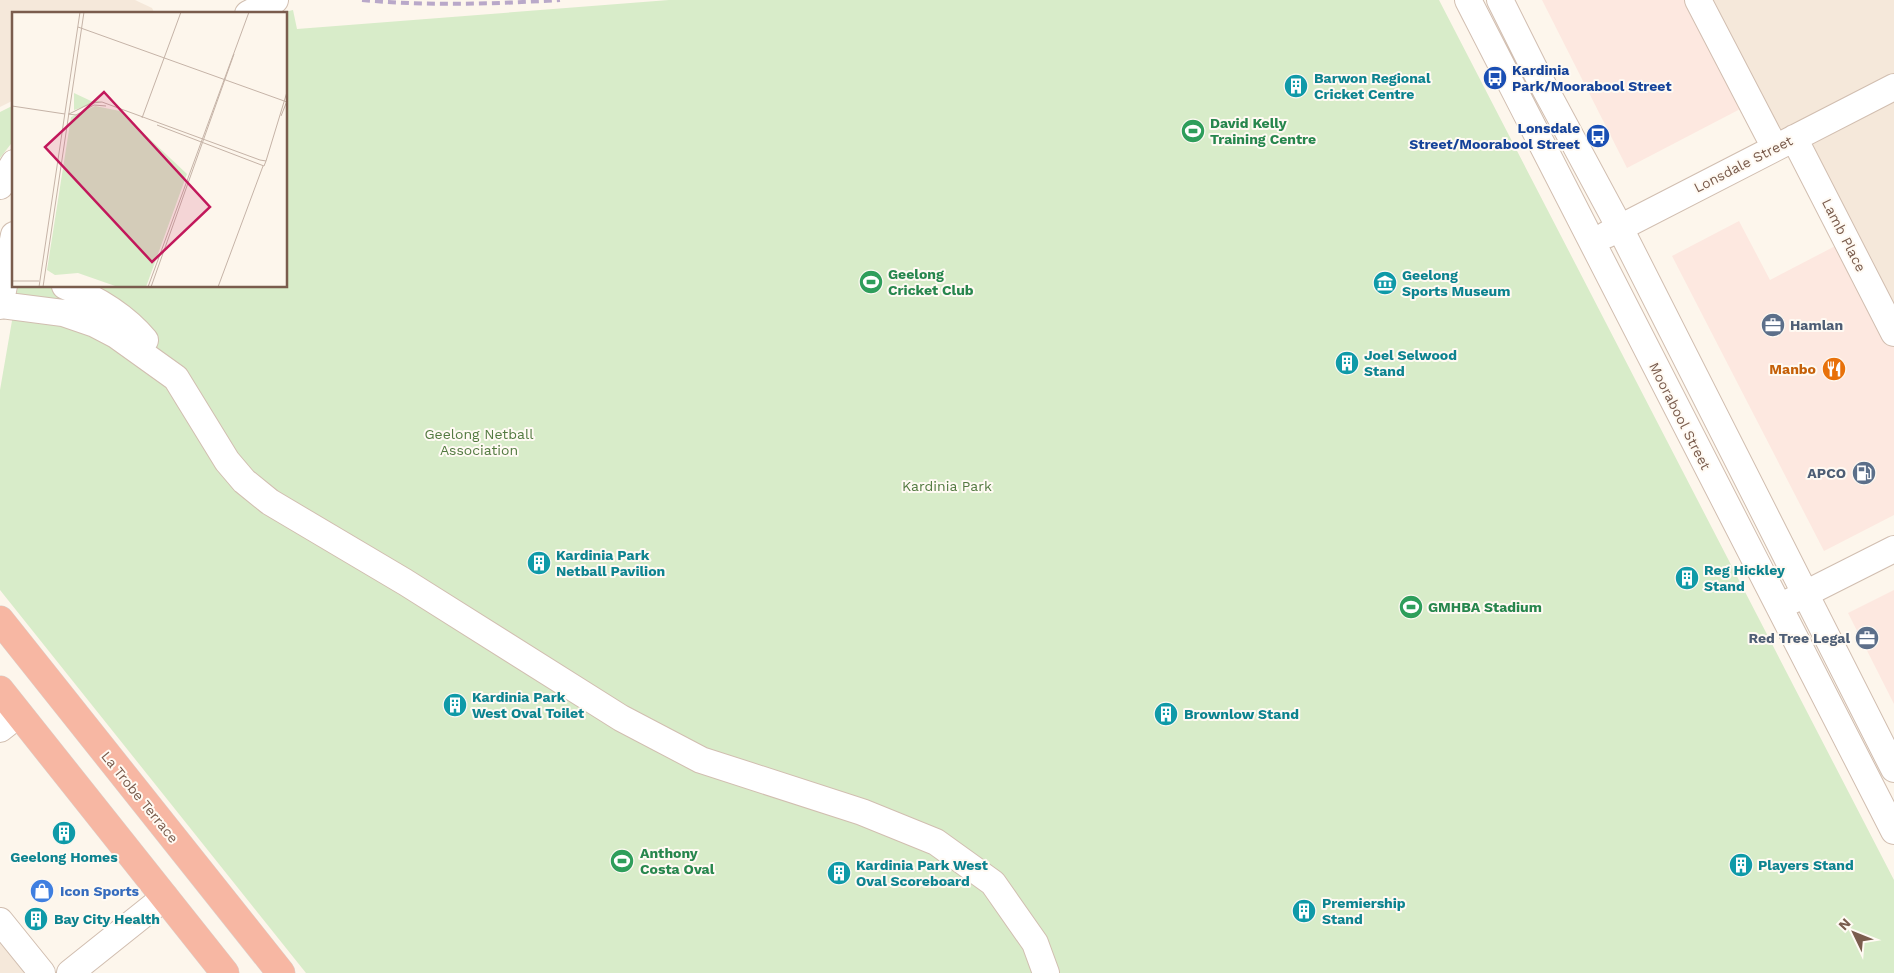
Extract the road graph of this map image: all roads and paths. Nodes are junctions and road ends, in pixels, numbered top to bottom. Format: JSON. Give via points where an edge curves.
{"nodes":[{"id":1,"x":275,"y":0,"type":"edge"},
{"id":2,"x":1468,"y":0,"type":"edge"},
{"id":3,"x":1500,"y":0,"type":"edge"},
{"id":4,"x":1698,"y":0,"type":"edge"},
{"id":5,"x":252,"y":12,"type":"edge"},
{"id":6,"x":1894,"y":87,"type":"edge"},
{"id":7,"x":1785,"y":143,"type":"junction"},
{"id":8,"x":12,"y":166,"type":"edge"},
{"id":9,"x":0,"y":186,"type":"edge"},
{"id":10,"x":1620,"y":228,"type":"junction"},
{"id":11,"x":1592,"y":242,"type":"junction"},
{"id":12,"x":12,"y":245,"type":"edge"},
{"id":13,"x":6,"y":275,"type":"edge"},
{"id":14,"x":69,"y":288,"type":"edge"},
{"id":15,"x":0,"y":305,"type":"edge"},
{"id":16,"x":1893,"y":328,"type":"edge"},
{"id":17,"x":166,"y":368,"type":"junction"},
{"id":18,"x":1894,"y":549,"type":"edge"},
{"id":19,"x":1806,"y":594,"type":"junction"},
{"id":20,"x":1779,"y":607,"type":"junction"},
{"id":21,"x":0,"y":620,"type":"edge"},
{"id":22,"x":0,"y":690,"type":"edge"},
{"id":23,"x":9,"y":721,"type":"edge"},
{"id":24,"x":1894,"y":769,"type":"edge"},
{"id":25,"x":1894,"y":831,"type":"edge"},
{"id":26,"x":165,"y":898,"type":"junction"},
{"id":27,"x":0,"y":921,"type":"edge"},
{"id":28,"x":42,"y":973,"type":"edge"},
{"id":29,"x":70,"y":973,"type":"edge"},
{"id":30,"x":225,"y":973,"type":"edge"},
{"id":31,"x":281,"y":973,"type":"edge"},
{"id":32,"x":1046,"y":973,"type":"edge"}],
"edges":[{"from":1,"to":5,"type":"street"},
{"from":2,"to":11,"type":"street","name":"Moorabool Street"},
{"from":3,"to":10,"type":"street"},
{"from":4,"to":7,"type":"street","name":"Lamb Place"},
{"from":6,"to":7,"type":"street","name":"Lonsdale Street"},
{"from":7,"to":10,"type":"street","name":"Lonsdale Street"},
{"from":7,"to":16,"type":"street","name":"Lamb Place"},
{"from":8,"to":9,"type":"street"},
{"from":10,"to":11,"type":"street","name":"Lonsdale Street"},
{"from":10,"to":19,"type":"street"},
{"from":11,"to":20,"type":"street","name":"Moorabool Street"},
{"from":12,"to":13,"type":"street"},
{"from":13,"to":15,"type":"street"},
{"from":14,"to":17,"type":"street","via":[[129,323]]},
{"from":15,"to":17,"type":"street","via":[[49,310],[79,318],[116,335]]},
{"from":17,"to":32,"type":"street","via":[[180,383],[226,461],[270,502],[405,582],[621,718],[691,755],[862,812],[936,842],[993,883],[1035,943]]},
{"from":18,"to":19,"type":"street"},
{"from":19,"to":20,"type":"street"},
{"from":19,"to":24,"type":"street"},
{"from":20,"to":25,"type":"street","name":"Moorabool Street"},
{"from":21,"to":31,"type":"highway","name":"La Trobe Terrace"},
{"from":22,"to":23,"type":"highway"},
{"from":23,"to":26,"type":"highway"},
{"from":26,"to":29,"type":"street"},
{"from":26,"to":30,"type":"highway"},
{"from":27,"to":28,"type":"street"}]}
